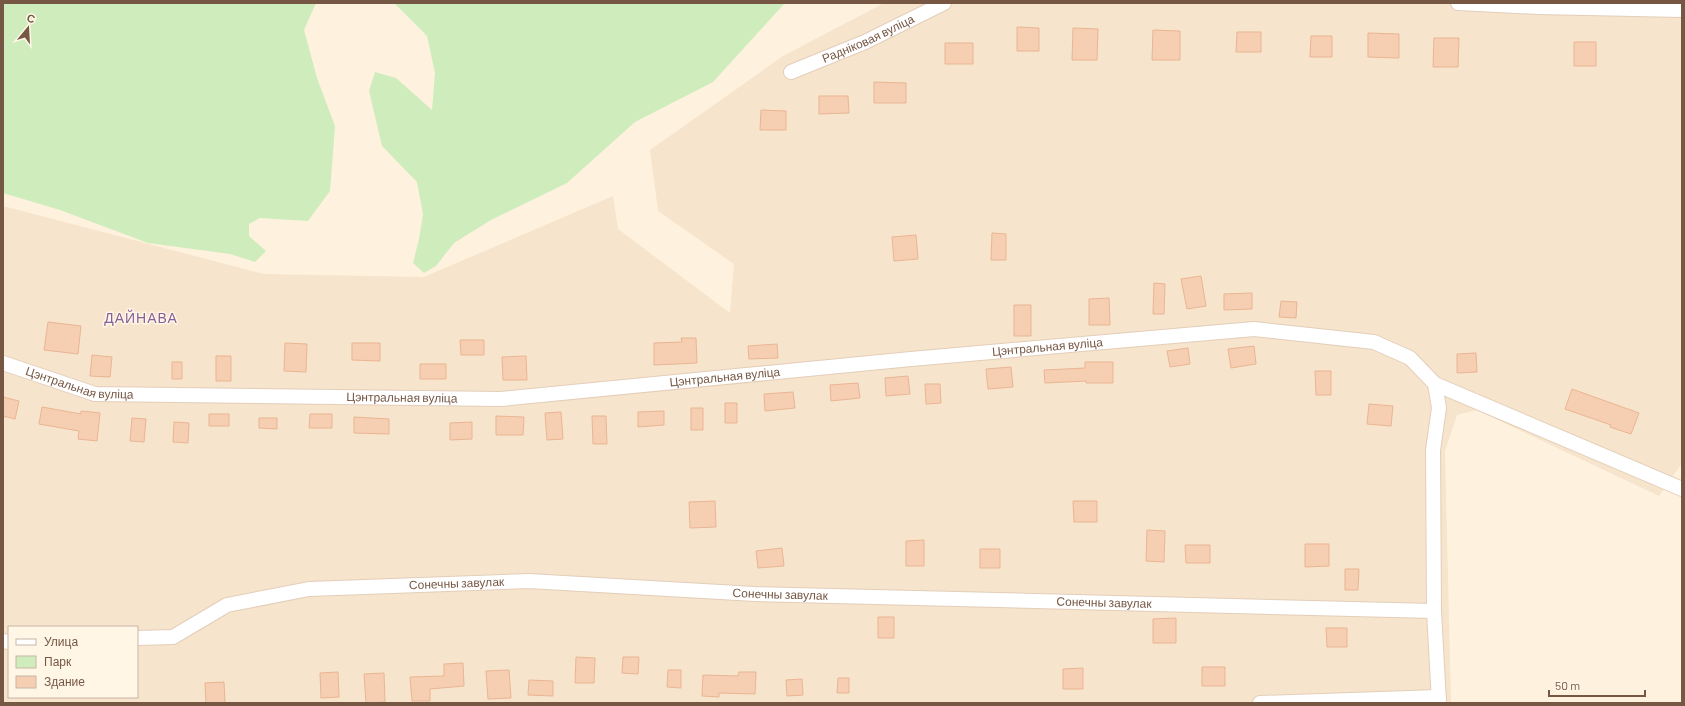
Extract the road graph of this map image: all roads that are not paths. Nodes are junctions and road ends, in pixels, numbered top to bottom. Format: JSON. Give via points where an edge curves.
{"nodes":[{"id":1,"x":944,"y":3,"type":"edge"},
{"id":2,"x":1458,"y":3,"type":"edge"},
{"id":3,"x":1538,"y":5,"type":"edge"},
{"id":4,"x":1679,"y":9,"type":"edge"},
{"id":5,"x":791,"y":72,"type":"dead end"},
{"id":6,"x":3,"y":363,"type":"edge"},
{"id":7,"x":1435,"y":384,"type":"junction"},
{"id":8,"x":1682,"y":489,"type":"edge"},
{"id":9,"x":1434,"y":611,"type":"junction"},
{"id":10,"x":138,"y":638,"type":"edge"},
{"id":11,"x":1439,"y":700,"type":"edge"},
{"id":12,"x":1260,"y":703,"type":"edge"}],
"edges":[{"from":1,"to":5,"type":"street","name":"Радніковая вуліца","via":[[865,42]]},
{"from":2,"to":3,"type":"street"},
{"from":3,"to":4,"type":"street"},
{"from":6,"to":7,"type":"street","name":"Цэнтральная вуліца","via":[[96,394],[501,399],[903,359],[1254,329],[1374,342],[1410,358]]},
{"from":7,"to":8,"type":"street"},
{"from":7,"to":9,"type":"street","via":[[1439,408],[1433,450]]},
{"from":9,"to":10,"type":"street","name":"Сонечны завулак","via":[[755,594],[529,581],[309,589],[227,605],[173,637]]},
{"from":9,"to":11,"type":"street"},
{"from":11,"to":12,"type":"street"}]}
